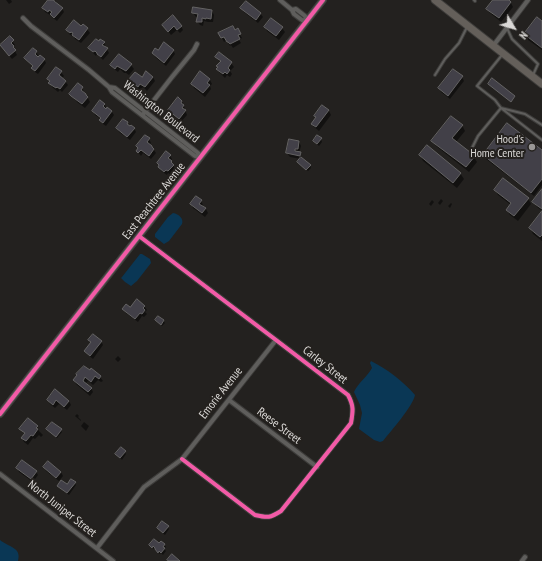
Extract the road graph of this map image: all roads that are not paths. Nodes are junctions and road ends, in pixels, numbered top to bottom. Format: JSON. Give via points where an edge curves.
{"nodes":[{"id":1,"x":280,"y":0,"type":"edge"},
{"id":2,"x":323,"y":0,"type":"edge"},
{"id":3,"x":435,"y":0,"type":"edge"},
{"id":4,"x":528,"y":0,"type":"edge"},
{"id":5,"x":22,"y":18,"type":"dead end"},
{"id":6,"x":306,"y":21,"type":"junction"},
{"id":7,"x":468,"y":26,"type":"junction"},
{"id":8,"x":507,"y":27,"type":"junction"},
{"id":9,"x":197,"y":44,"type":"dead end"},
{"id":10,"x":493,"y":46,"type":"junction"},
{"id":11,"x":503,"y":54,"type":"junction"},
{"id":12,"x":435,"y":75,"type":"dead end"},
{"id":13,"x":532,"y":76,"type":"junction"},
{"id":14,"x":542,"y":84,"type":"edge"},
{"id":15,"x":501,"y":108,"type":"junction"},
{"id":16,"x":144,"y":114,"type":"junction"},
{"id":17,"x":542,"y":125,"type":"edge"},
{"id":18,"x":542,"y":140,"type":"edge"},
{"id":19,"x":201,"y":157,"type":"junction"},
{"id":20,"x":481,"y":157,"type":"dead end"},
{"id":21,"x":139,"y":236,"type":"junction"},
{"id":22,"x":276,"y":340,"type":"junction"},
{"id":23,"x":229,"y":400,"type":"junction"},
{"id":24,"x":0,"y":414,"type":"edge"},
{"id":25,"x":182,"y":458,"type":"junction"},
{"id":26,"x":317,"y":467,"type":"junction"},
{"id":27,"x":0,"y":474,"type":"edge"},
{"id":28,"x":97,"y":548,"type":"junction"},
{"id":29,"x":113,"y":561,"type":"edge"}],
"edges":[{"from":1,"to":6,"type":"street","via":[[305,16]]},
{"from":2,"to":6,"type":"street","name":"East Peachtree Avenue"},
{"from":3,"to":7,"type":"main road"},
{"from":4,"to":8,"type":"street"},
{"from":5,"to":16,"type":"street","name":"Washington Boulevard","via":[[109,87],[115,88]]},
{"from":6,"to":19,"type":"street","name":"East Peachtree Avenue"},
{"from":7,"to":10,"type":"main road"},
{"from":7,"to":12,"type":"lane"},
{"from":8,"to":10,"type":"street"},
{"from":8,"to":13,"type":"lane","via":[[512,39],[538,64]]},
{"from":9,"to":16,"type":"street"},
{"from":10,"to":11,"type":"main road"},
{"from":11,"to":13,"type":"main road"},
{"from":11,"to":15,"type":"lane","via":[[477,86]]},
{"from":13,"to":14,"type":"main road"},
{"from":15,"to":17,"type":"lane","via":[[525,114]]},
{"from":15,"to":18,"type":"lane"},
{"from":15,"to":20,"type":"lane","via":[[478,136],[472,148]]},
{"from":16,"to":19,"type":"street","name":"Washington Boulevard"},
{"from":19,"to":21,"type":"street","name":"East Peachtree Avenue"},
{"from":21,"to":22,"type":"street","name":"Carley Street"},
{"from":21,"to":24,"type":"street","name":"East Peachtree Avenue"},
{"from":22,"to":23,"type":"street","name":"Emorie Avenue"},
{"from":22,"to":26,"type":"street","name":"Carley Street","via":[[348,395],[352,403],[352,423]]},
{"from":23,"to":25,"type":"street","name":"Emorie Avenue"},
{"from":23,"to":26,"type":"street","name":"Reese Street"},
{"from":25,"to":26,"type":"street","name":"Carley Street","via":[[255,515],[264,517],[281,511]]},
{"from":25,"to":28,"type":"street","name":"Emorie Avenue","via":[[144,487]]},
{"from":27,"to":28,"type":"street","name":"North Juniper Street"},
{"from":28,"to":29,"type":"street","name":"North Juniper Street"}]}
